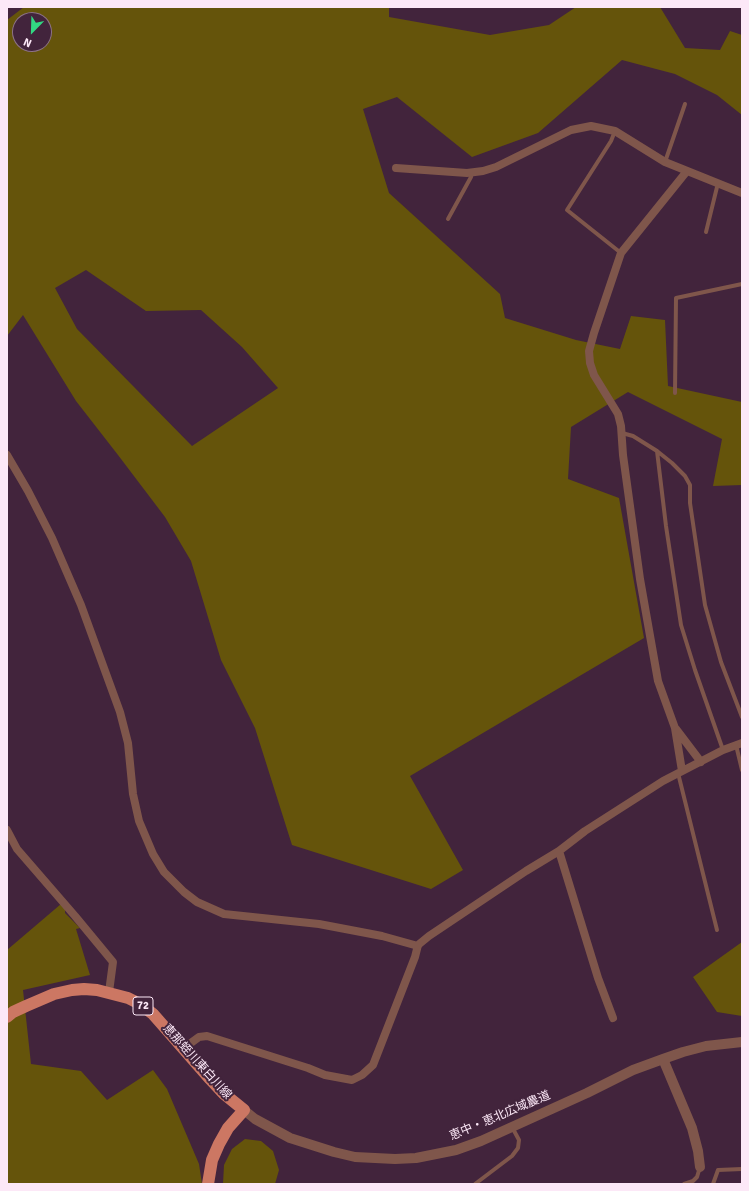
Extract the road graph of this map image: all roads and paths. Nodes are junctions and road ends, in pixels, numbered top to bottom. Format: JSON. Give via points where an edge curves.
{"nodes":[{"id":1,"x":685,"y":104,"type":"dead end"},
{"id":2,"x":615,"y":131,"type":"junction"},
{"id":3,"x":665,"y":162,"type":"junction"},
{"id":4,"x":396,"y":168,"type":"dead end"},
{"id":5,"x":687,"y":171,"type":"junction"},
{"id":6,"x":472,"y":172,"type":"junction"},
{"id":7,"x":718,"y":183,"type":"junction"},
{"id":8,"x":742,"y":193,"type":"edge"},
{"id":9,"x":448,"y":219,"type":"dead end"},
{"id":10,"x":706,"y":232,"type":"dead end"},
{"id":11,"x":621,"y":253,"type":"junction"},
{"id":12,"x":742,"y":284,"type":"edge"},
{"id":13,"x":675,"y":394,"type":"dead end"},
{"id":14,"x":622,"y":432,"type":"junction"},
{"id":15,"x":657,"y":451,"type":"junction"},
{"id":16,"x":7,"y":455,"type":"edge"},
{"id":17,"x":742,"y":717,"type":"edge"},
{"id":18,"x":675,"y":728,"type":"junction"},
{"id":19,"x":739,"y":744,"type":"edge"},
{"id":20,"x":723,"y":750,"type":"junction"},
{"id":21,"x":701,"y":762,"type":"junction"},
{"id":22,"x":742,"y":770,"type":"edge"},
{"id":23,"x":680,"y":772,"type":"junction"},
{"id":24,"x":7,"y":830,"type":"edge"},
{"id":25,"x":559,"y":851,"type":"junction"},
{"id":26,"x":717,"y":930,"type":"dead end"},
{"id":27,"x":418,"y":946,"type":"junction"},
{"id":28,"x":109,"y":992,"type":"junction"},
{"id":29,"x":7,"y":1018,"type":"edge"},
{"id":30,"x":612,"y":1018,"type":"dead end"},
{"id":31,"x":742,"y":1042,"type":"edge"},
{"id":32,"x":184,"y":1048,"type":"junction"},
{"id":33,"x":663,"y":1059,"type":"junction"},
{"id":34,"x":244,"y":1110,"type":"junction"},
{"id":35,"x":512,"y":1127,"type":"junction"},
{"id":36,"x":700,"y":1167,"type":"joint"},
{"id":37,"x":742,"y":1169,"type":"edge"},
{"id":38,"x":208,"y":1184,"type":"edge"},
{"id":39,"x":475,"y":1184,"type":"edge"},
{"id":40,"x":684,"y":1184,"type":"edge"},
{"id":41,"x":713,"y":1184,"type":"edge"}],
"edges":[{"from":1,"to":3,"type":"lane"},
{"from":2,"to":3,"type":"street"},
{"from":2,"to":6,"type":"street","via":[[591,126],[571,130],[496,167]]},
{"from":2,"to":11,"type":"lane","via":[[566,210]]},
{"from":3,"to":5,"type":"street"},
{"from":4,"to":6,"type":"street"},
{"from":5,"to":7,"type":"street"},
{"from":5,"to":11,"type":"street"},
{"from":6,"to":9,"type":"lane"},
{"from":7,"to":8,"type":"street"},
{"from":7,"to":10,"type":"lane"},
{"from":11,"to":14,"type":"street","via":[[589,351],[594,375],[618,414]]},
{"from":12,"to":13,"type":"lane","via":[[676,298]]},
{"from":14,"to":15,"type":"lane"},
{"from":14,"to":18,"type":"street","via":[[623,455],[651,645],[658,681]]},
{"from":15,"to":17,"type":"lane","via":[[685,476],[690,485],[690,503],[706,605],[721,662]]},
{"from":15,"to":20,"type":"lane","via":[[681,625]]},
{"from":16,"to":27,"type":"street","via":[[52,538],[81,605],[122,720],[128,743],[133,794],[139,821],[164,872],[197,902],[224,914],[319,924]]},
{"from":18,"to":21,"type":"street"},
{"from":18,"to":23,"type":"street"},
{"from":19,"to":20,"type":"street"},
{"from":19,"to":22,"type":"lane"},
{"from":20,"to":21,"type":"street"},
{"from":21,"to":23,"type":"street"},
{"from":23,"to":25,"type":"street","via":[[585,831]]},
{"from":23,"to":26,"type":"lane"},
{"from":24,"to":28,"type":"street","via":[[17,849],[112,962]]},
{"from":25,"to":27,"type":"street","via":[[429,936]]},
{"from":25,"to":30,"type":"street"},
{"from":27,"to":32,"type":"street","via":[[373,1065],[352,1080],[325,1075],[207,1036],[199,1037]]},
{"from":28,"to":29,"type":"main road","name":"恵那蛭川東白川線","number":"72","via":[[84,989],[54,994],[20,1009]]},
{"from":28,"to":32,"type":"main road","name":"恵那蛭川東白川線","number":"72","via":[[140,1004],[153,1014]]},
{"from":31,"to":33,"type":"street","name":"恵中・恵北広域農道","via":[[706,1046]]},
{"from":32,"to":34,"type":"main road","name":"恵那蛭川東白川線","number":"72","via":[[219,1088]]},
{"from":33,"to":35,"type":"street","name":"恵中・恵北広域農道","via":[[633,1070]]},
{"from":33,"to":36,"type":"street","via":[[692,1128]]},
{"from":34,"to":35,"type":"street","name":"恵中・恵北広域農道","via":[[272,1129],[310,1145],[355,1157],[378,1159],[416,1158],[456,1150]]},
{"from":34,"to":38,"type":"main road","via":[[228,1128],[219,1144],[212,1160]]},
{"from":35,"to":39,"type":"lane","via":[[519,1140],[518,1148],[512,1156]]},
{"from":36,"to":40,"type":"lane","via":[[697,1177]]},
{"from":37,"to":41,"type":"lane","via":[[718,1170]]}]}
